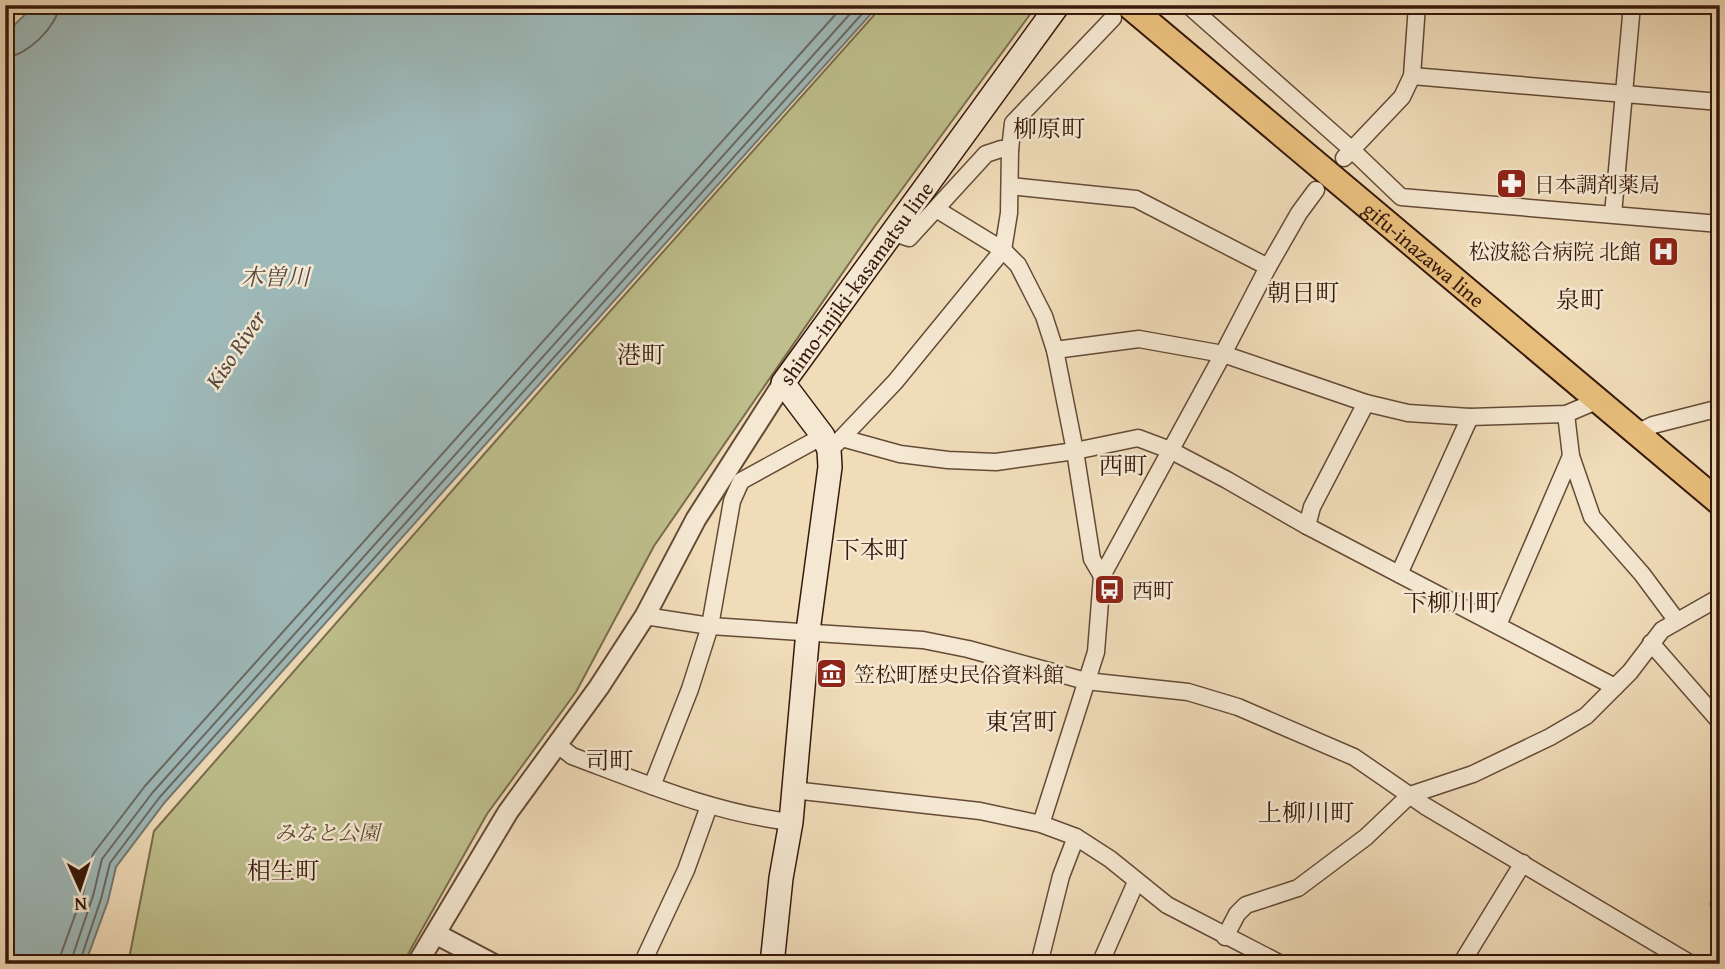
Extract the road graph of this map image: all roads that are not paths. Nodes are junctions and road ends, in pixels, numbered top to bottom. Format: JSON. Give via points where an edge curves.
{"nodes":[{"id":1,"x":1058,"y":5,"type":"edge"},
{"id":2,"x":1188,"y":5,"type":"edge"},
{"id":3,"x":1417,"y":5,"type":"edge"},
{"id":4,"x":1632,"y":5,"type":"edge"},
{"id":5,"x":1120,"y":12,"type":"edge"},
{"id":6,"x":1412,"y":76,"type":"junction"},
{"id":7,"x":1624,"y":95,"type":"junction"},
{"id":8,"x":1720,"y":102,"type":"edge"},
{"id":9,"x":1010,"y":150,"type":"junction"},
{"id":10,"x":1347,"y":154,"type":"junction"},
{"id":11,"x":1010,"y":186,"type":"junction"},
{"id":12,"x":1316,"y":190,"type":"dead end"},
{"id":13,"x":936,"y":209,"type":"junction"},
{"id":14,"x":1613,"y":214,"type":"junction"},
{"id":15,"x":1720,"y":224,"type":"edge"},
{"id":16,"x":894,"y":233,"type":"junction"},
{"id":17,"x":1003,"y":250,"type":"junction"},
{"id":18,"x":1268,"y":267,"type":"junction"},
{"id":19,"x":1055,"y":350,"type":"junction"},
{"id":20,"x":1223,"y":354,"type":"junction"},
{"id":21,"x":783,"y":383,"type":"junction"},
{"id":22,"x":1599,"y":400,"type":"junction"},
{"id":23,"x":1366,"y":403,"type":"junction"},
{"id":24,"x":1720,"y":408,"type":"edge"},
{"id":25,"x":1566,"y":414,"type":"junction"},
{"id":26,"x":1470,"y":417,"type":"junction"},
{"id":27,"x":1637,"y":433,"type":"junction"},
{"id":28,"x":831,"y":441,"type":"junction"},
{"id":29,"x":1170,"y":450,"type":"junction"},
{"id":30,"x":1075,"y":451,"type":"junction"},
{"id":31,"x":1571,"y":456,"type":"junction"},
{"id":32,"x":1720,"y":503,"type":"edge"},
{"id":33,"x":1307,"y":526,"type":"junction"},
{"id":34,"x":1398,"y":574,"type":"junction"},
{"id":35,"x":1102,"y":576,"type":"junction"},
{"id":36,"x":1720,"y":597,"type":"edge"},
{"id":37,"x":645,"y":616,"type":"junction"},
{"id":38,"x":1677,"y":621,"type":"junction"},
{"id":39,"x":1498,"y":625,"type":"junction"},
{"id":40,"x":710,"y":626,"type":"junction"},
{"id":41,"x":808,"y":631,"type":"junction"},
{"id":42,"x":1651,"y":643,"type":"junction"},
{"id":43,"x":1086,"y":681,"type":"junction"},
{"id":44,"x":1615,"y":687,"type":"junction"},
{"id":45,"x":1720,"y":722,"type":"edge"},
{"id":46,"x":558,"y":745,"type":"junction"},
{"id":47,"x":652,"y":786,"type":"junction"},
{"id":48,"x":793,"y":790,"type":"junction"},
{"id":49,"x":1410,"y":795,"type":"junction"},
{"id":50,"x":709,"y":806,"type":"junction"},
{"id":51,"x":791,"y":822,"type":"junction"},
{"id":52,"x":1041,"y":824,"type":"junction"},
{"id":53,"x":1076,"y":837,"type":"junction"},
{"id":54,"x":1523,"y":863,"type":"junction"},
{"id":55,"x":1136,"y":882,"type":"junction"},
{"id":56,"x":436,"y":934,"type":"junction"},
{"id":57,"x":1225,"y":937,"type":"junction"},
{"id":58,"x":418,"y":964,"type":"edge"},
{"id":59,"x":493,"y":964,"type":"edge"},
{"id":60,"x":642,"y":964,"type":"edge"},
{"id":61,"x":772,"y":964,"type":"edge"},
{"id":62,"x":1039,"y":964,"type":"edge"},
{"id":63,"x":1100,"y":964,"type":"edge"},
{"id":64,"x":1281,"y":964,"type":"edge"},
{"id":65,"x":1461,"y":964,"type":"edge"},
{"id":66,"x":1692,"y":964,"type":"edge"}],
"edges":[{"from":1,"to":16,"type":"main road","name":"shimo-injiki-kasamatsu line"},
{"from":2,"to":10,"type":"street"},
{"from":3,"to":6,"type":"street"},
{"from":4,"to":7,"type":"street"},
{"from":5,"to":9,"type":"street","via":[[1013,123]]},
{"from":5,"to":22,"type":"main road","name":"gifu-inazawa line"},
{"from":6,"to":7,"type":"street"},
{"from":6,"to":10,"type":"street","via":[[1402,97]]},
{"from":7,"to":8,"type":"street"},
{"from":7,"to":14,"type":"street"},
{"from":9,"to":11,"type":"street"},
{"from":9,"to":13,"type":"street","via":[[986,154]]},
{"from":10,"to":14,"type":"street","via":[[1401,197]]},
{"from":11,"to":17,"type":"street"},
{"from":11,"to":18,"type":"street","via":[[1136,199]]},
{"from":12,"to":18,"type":"street"},
{"from":13,"to":16,"type":"street","via":[[909,238]]},
{"from":13,"to":17,"type":"street"},
{"from":14,"to":15,"type":"street"},
{"from":16,"to":21,"type":"main road","name":"shimo-injiki-kasamatsu line"},
{"from":17,"to":19,"type":"street","via":[[1018,265]]},
{"from":17,"to":28,"type":"street","via":[[895,382]]},
{"from":18,"to":20,"type":"street"},
{"from":19,"to":20,"type":"street","via":[[1139,339]]},
{"from":19,"to":30,"type":"street"},
{"from":20,"to":23,"type":"street"},
{"from":20,"to":29,"type":"street"},
{"from":21,"to":28,"type":"main road","name":"shimo-injiki-kasamatsu line"},
{"from":21,"to":37,"type":"street","via":[[696,519]]},
{"from":22,"to":25,"type":"street"},
{"from":22,"to":27,"type":"main road","name":"gifu-inazawa line"},
{"from":23,"to":26,"type":"street","via":[[1408,413]]},
{"from":23,"to":33,"type":"street","via":[[1312,507]]},
{"from":24,"to":27,"type":"street"},
{"from":25,"to":26,"type":"street"},
{"from":25,"to":31,"type":"street"},
{"from":26,"to":34,"type":"street"},
{"from":27,"to":32,"type":"main road","name":"gifu-inazawa line"},
{"from":28,"to":30,"type":"street","via":[[900,454],[996,462]]},
{"from":28,"to":40,"type":"street","via":[[741,481],[732,501]]},
{"from":28,"to":41,"type":"main road"},
{"from":29,"to":30,"type":"street","via":[[1138,438]]},
{"from":29,"to":33,"type":"street"},
{"from":29,"to":35,"type":"street"},
{"from":30,"to":35,"type":"street","via":[[1092,559]]},
{"from":31,"to":38,"type":"street","via":[[1592,517]]},
{"from":31,"to":39,"type":"street"},
{"from":33,"to":34,"type":"street"},
{"from":34,"to":39,"type":"street"},
{"from":35,"to":43,"type":"street","via":[[1096,652]]},
{"from":36,"to":38,"type":"street"},
{"from":37,"to":40,"type":"street"},
{"from":37,"to":46,"type":"street"},
{"from":38,"to":42,"type":"street"},
{"from":39,"to":44,"type":"street"},
{"from":40,"to":41,"type":"street"},
{"from":40,"to":47,"type":"street"},
{"from":41,"to":43,"type":"street","via":[[923,640]]},
{"from":41,"to":48,"type":"main road"},
{"from":42,"to":44,"type":"street"},
{"from":42,"to":45,"type":"street"},
{"from":43,"to":49,"type":"street","via":[[1188,692],[1238,708],[1354,757]]},
{"from":43,"to":52,"type":"street"},
{"from":44,"to":49,"type":"street","via":[[1586,716],[1550,737],[1473,774]]},
{"from":46,"to":47,"type":"street","via":[[572,756]]},
{"from":46,"to":56,"type":"street","via":[[508,812]]},
{"from":47,"to":50,"type":"street"},
{"from":48,"to":51,"type":"main road"},
{"from":48,"to":52,"type":"street","via":[[980,811]]},
{"from":49,"to":54,"type":"street"},
{"from":49,"to":57,"type":"street","via":[[1298,888],[1246,905]]},
{"from":50,"to":51,"type":"street"},
{"from":50,"to":60,"type":"street","via":[[686,870]]},
{"from":51,"to":61,"type":"main road"},
{"from":52,"to":53,"type":"street"},
{"from":53,"to":55,"type":"street"},
{"from":53,"to":62,"type":"street"},
{"from":54,"to":65,"type":"street"},
{"from":54,"to":66,"type":"street"},
{"from":55,"to":57,"type":"street"},
{"from":55,"to":63,"type":"street"},
{"from":56,"to":58,"type":"street"},
{"from":56,"to":59,"type":"street"},
{"from":57,"to":64,"type":"street"}]}
